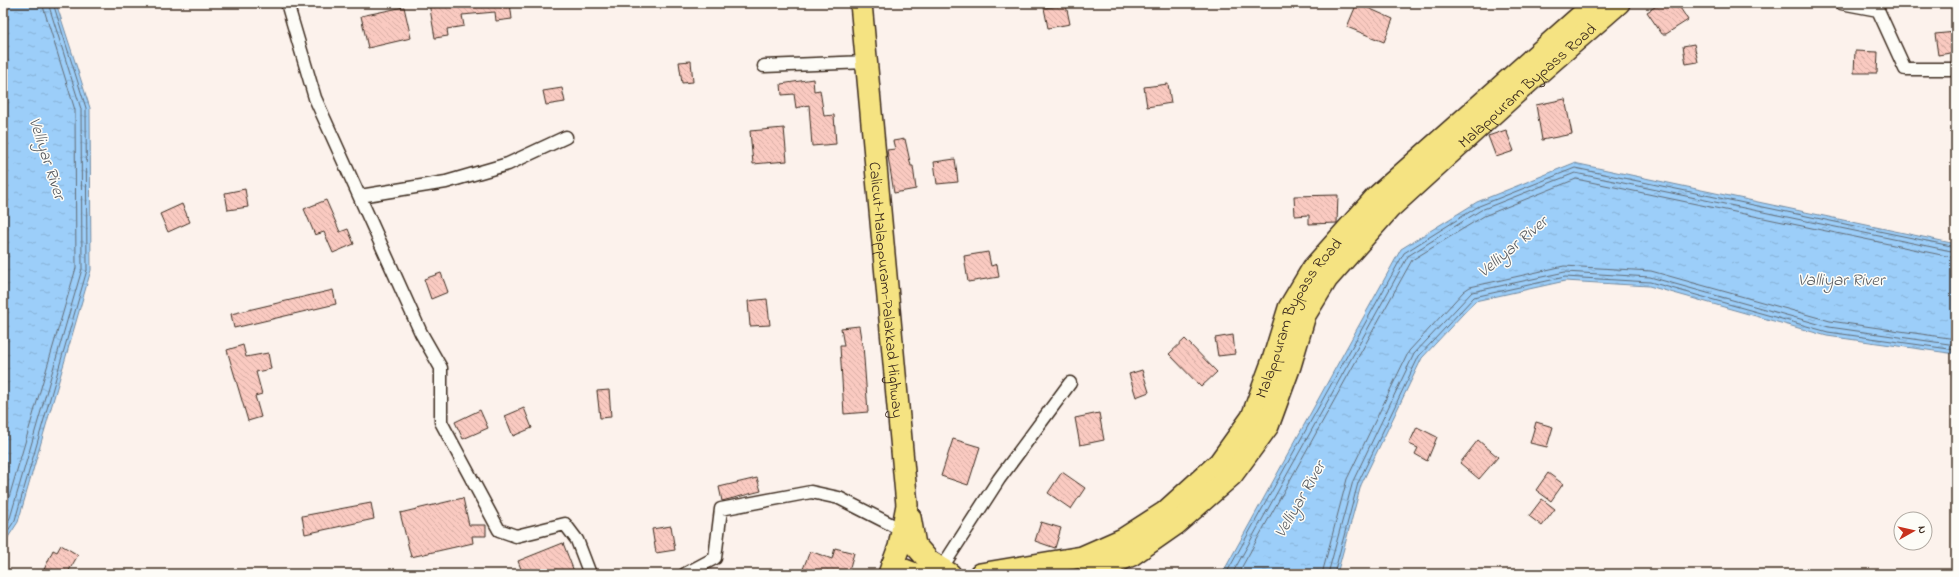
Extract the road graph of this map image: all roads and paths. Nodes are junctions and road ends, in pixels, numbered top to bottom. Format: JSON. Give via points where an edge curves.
{"nodes":[{"id":1,"x":287,"y":3,"type":"edge"},
{"id":2,"x":861,"y":3,"type":"edge"},
{"id":3,"x":1595,"y":3,"type":"edge"},
{"id":4,"x":1619,"y":3,"type":"edge"},
{"id":5,"x":1841,"y":3,"type":"edge"},
{"id":6,"x":866,"y":62,"type":"junction"},
{"id":7,"x":764,"y":66,"type":"dead end"},
{"id":8,"x":1956,"y":69,"type":"edge"},
{"id":9,"x":566,"y":137,"type":"dead end"},
{"id":10,"x":360,"y":196,"type":"junction"},
{"id":11,"x":1070,"y":383,"type":"dead end"},
{"id":12,"x":907,"y":505,"type":"junction"},
{"id":13,"x":902,"y":530,"type":"junction"},
{"id":14,"x":891,"y":570,"type":"edge"},
{"id":15,"x":945,"y":572,"type":"edge"},
{"id":16,"x":590,"y":574,"type":"edge"},
{"id":17,"x":685,"y":574,"type":"edge"},
{"id":18,"x":915,"y":574,"type":"edge"},
{"id":19,"x":980,"y":574,"type":"edge"},
{"id":20,"x":1088,"y":574,"type":"edge"}],
"edges":[{"from":1,"to":10,"type":"street","via":[[315,98]]},
{"from":2,"to":6,"type":"highway","name":"Calicut-Malappuram-Palakkad Highway"},
{"from":3,"to":19,"type":"highway","name":"Malappuram Bypass Road","via":[[1376,197],[1313,268],[1289,308],[1252,417],[1219,463],[1164,512],[1124,539],[1082,557]]},
{"from":4,"to":20,"type":"highway","name":"Malappuram Bypass Road","via":[[1389,209],[1327,279],[1305,315],[1268,426],[1232,475],[1175,525],[1132,555]]},
{"from":5,"to":8,"type":"street","via":[[1878,10],[1905,70]]},
{"from":6,"to":7,"type":"street"},
{"from":6,"to":12,"type":"highway","name":"Calicut-Malappuram-Palakkad Highway"},
{"from":9,"to":10,"type":"street","via":[[508,164],[446,182]]},
{"from":10,"to":16,"type":"street","via":[[421,334],[441,368],[441,422],[499,530],[516,536],[565,524],[576,540]]},
{"from":11,"to":15,"type":"street","via":[[999,479]]},
{"from":12,"to":13,"type":"highway","name":"Calicut-Malappuram-Palakkad Highway"},
{"from":12,"to":15,"type":"highway","via":[[915,545],[929,561]]},
{"from":13,"to":14,"type":"highway","name":"Calicut-Malappuram-Palakkad Highway"},
{"from":13,"to":17,"type":"street","via":[[839,498],[811,492],[720,509],[716,558]]},
{"from":14,"to":18,"type":"highway"}]}
